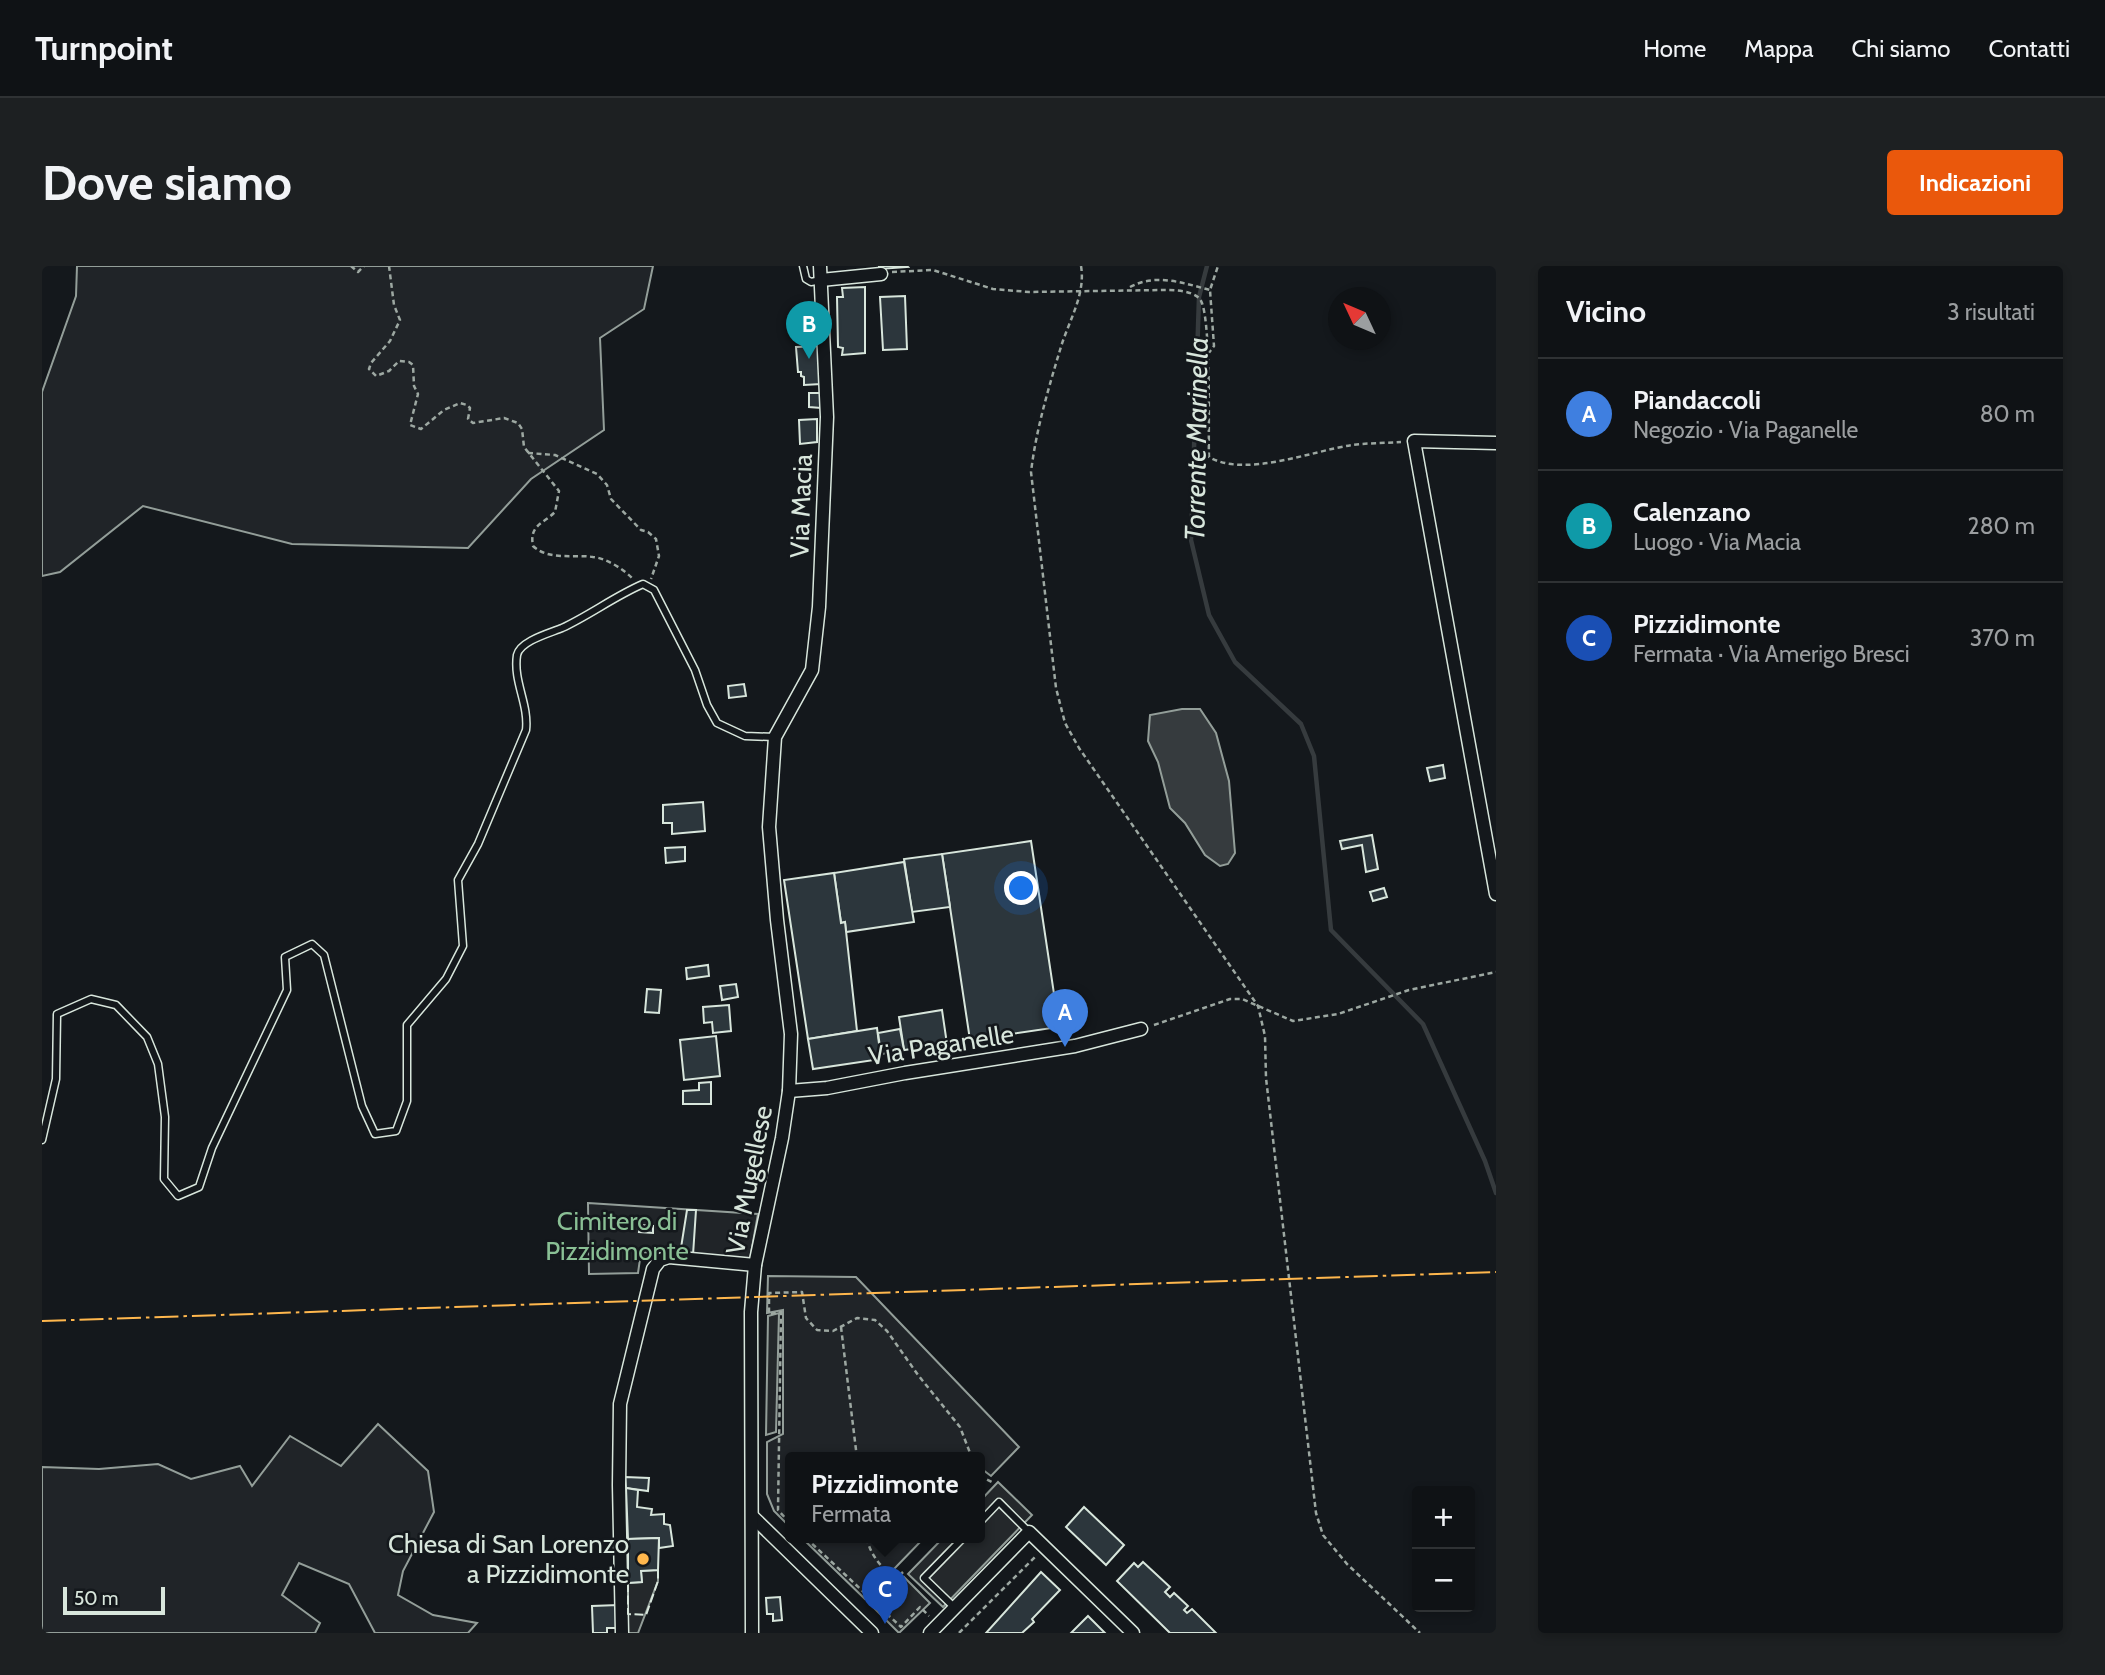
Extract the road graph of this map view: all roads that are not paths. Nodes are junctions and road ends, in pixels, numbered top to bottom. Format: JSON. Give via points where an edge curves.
{"nodes":[{"id":1,"x":803,"y":266,"type":"edge"},
{"id":2,"x":820,"y":266,"type":"edge"},
{"id":3,"x":881,"y":274,"type":"road end"},
{"id":4,"x":821,"y":280,"type":"junction"},
{"id":5,"x":1496,"y":443,"type":"edge"},
{"id":6,"x":775,"y":737,"type":"junction"},
{"id":7,"x":1496,"y":894,"type":"edge"},
{"id":8,"x":1141,"y":1029,"type":"road end"},
{"id":9,"x":789,"y":1091,"type":"junction"},
{"id":10,"x":42,"y":1140,"type":"edge"},
{"id":11,"x":755,"y":1265,"type":"junction"},
{"id":12,"x":985,"y":1516,"type":"edge"},
{"id":13,"x":752,"y":1517,"type":"junction"},
{"id":14,"x":1029,"y":1532,"type":"junction"},
{"id":15,"x":958,"y":1543,"type":"edge"},
{"id":16,"x":955,"y":1608,"type":"junction"},
{"id":17,"x":622,"y":1633,"type":"edge"},
{"id":18,"x":752,"y":1633,"type":"edge"},
{"id":19,"x":872,"y":1633,"type":"edge"},
{"id":20,"x":930,"y":1633,"type":"edge"},
{"id":21,"x":1133,"y":1633,"type":"edge"}],
"edges":[{"from":1,"to":4,"type":"lane","via":[[806,279]]},
{"from":2,"to":4,"type":"street","name":"Via Macia"},
{"from":3,"to":4,"type":"street"},
{"from":4,"to":6,"type":"street","name":"Via Macia","via":[[827,417],[819,607],[812,670]]},
{"from":5,"to":7,"type":"street","via":[[1414,441]]},
{"from":6,"to":9,"type":"street","name":"Via Mugellese","via":[[769,827],[791,1034]]},
{"from":6,"to":10,"type":"lane","via":[[745,736],[717,723],[654,590],[644,586],[524,645],[517,654],[517,679],[526,730],[458,880],[463,946],[446,979],[407,1025],[407,1101],[396,1131],[375,1134],[362,1105],[324,955],[312,944],[285,957],[287,990],[212,1148],[199,1186],[178,1196],[164,1179],[165,1117],[158,1064],[147,1037],[116,1005],[91,999],[57,1013],[56,1079]]},
{"from":8,"to":9,"type":"street","name":"Via Paganelle","via":[[1075,1046]]},
{"from":9,"to":11,"type":"street","name":"Via Mugellese"},
{"from":11,"to":13,"type":"street","name":"Via Mugellese"},
{"from":11,"to":17,"type":"street","via":[[669,1257],[653,1269],[620,1404]]},
{"from":12,"to":14,"type":"lane","via":[[999,1502]]},
{"from":13,"to":18,"type":"street","name":"Via Mugellese"},
{"from":13,"to":19,"type":"street"},
{"from":14,"to":16,"type":"street"},
{"from":14,"to":21,"type":"street"},
{"from":15,"to":16,"type":"lane","via":[[924,1578]]},
{"from":16,"to":20,"type":"street"}]}
